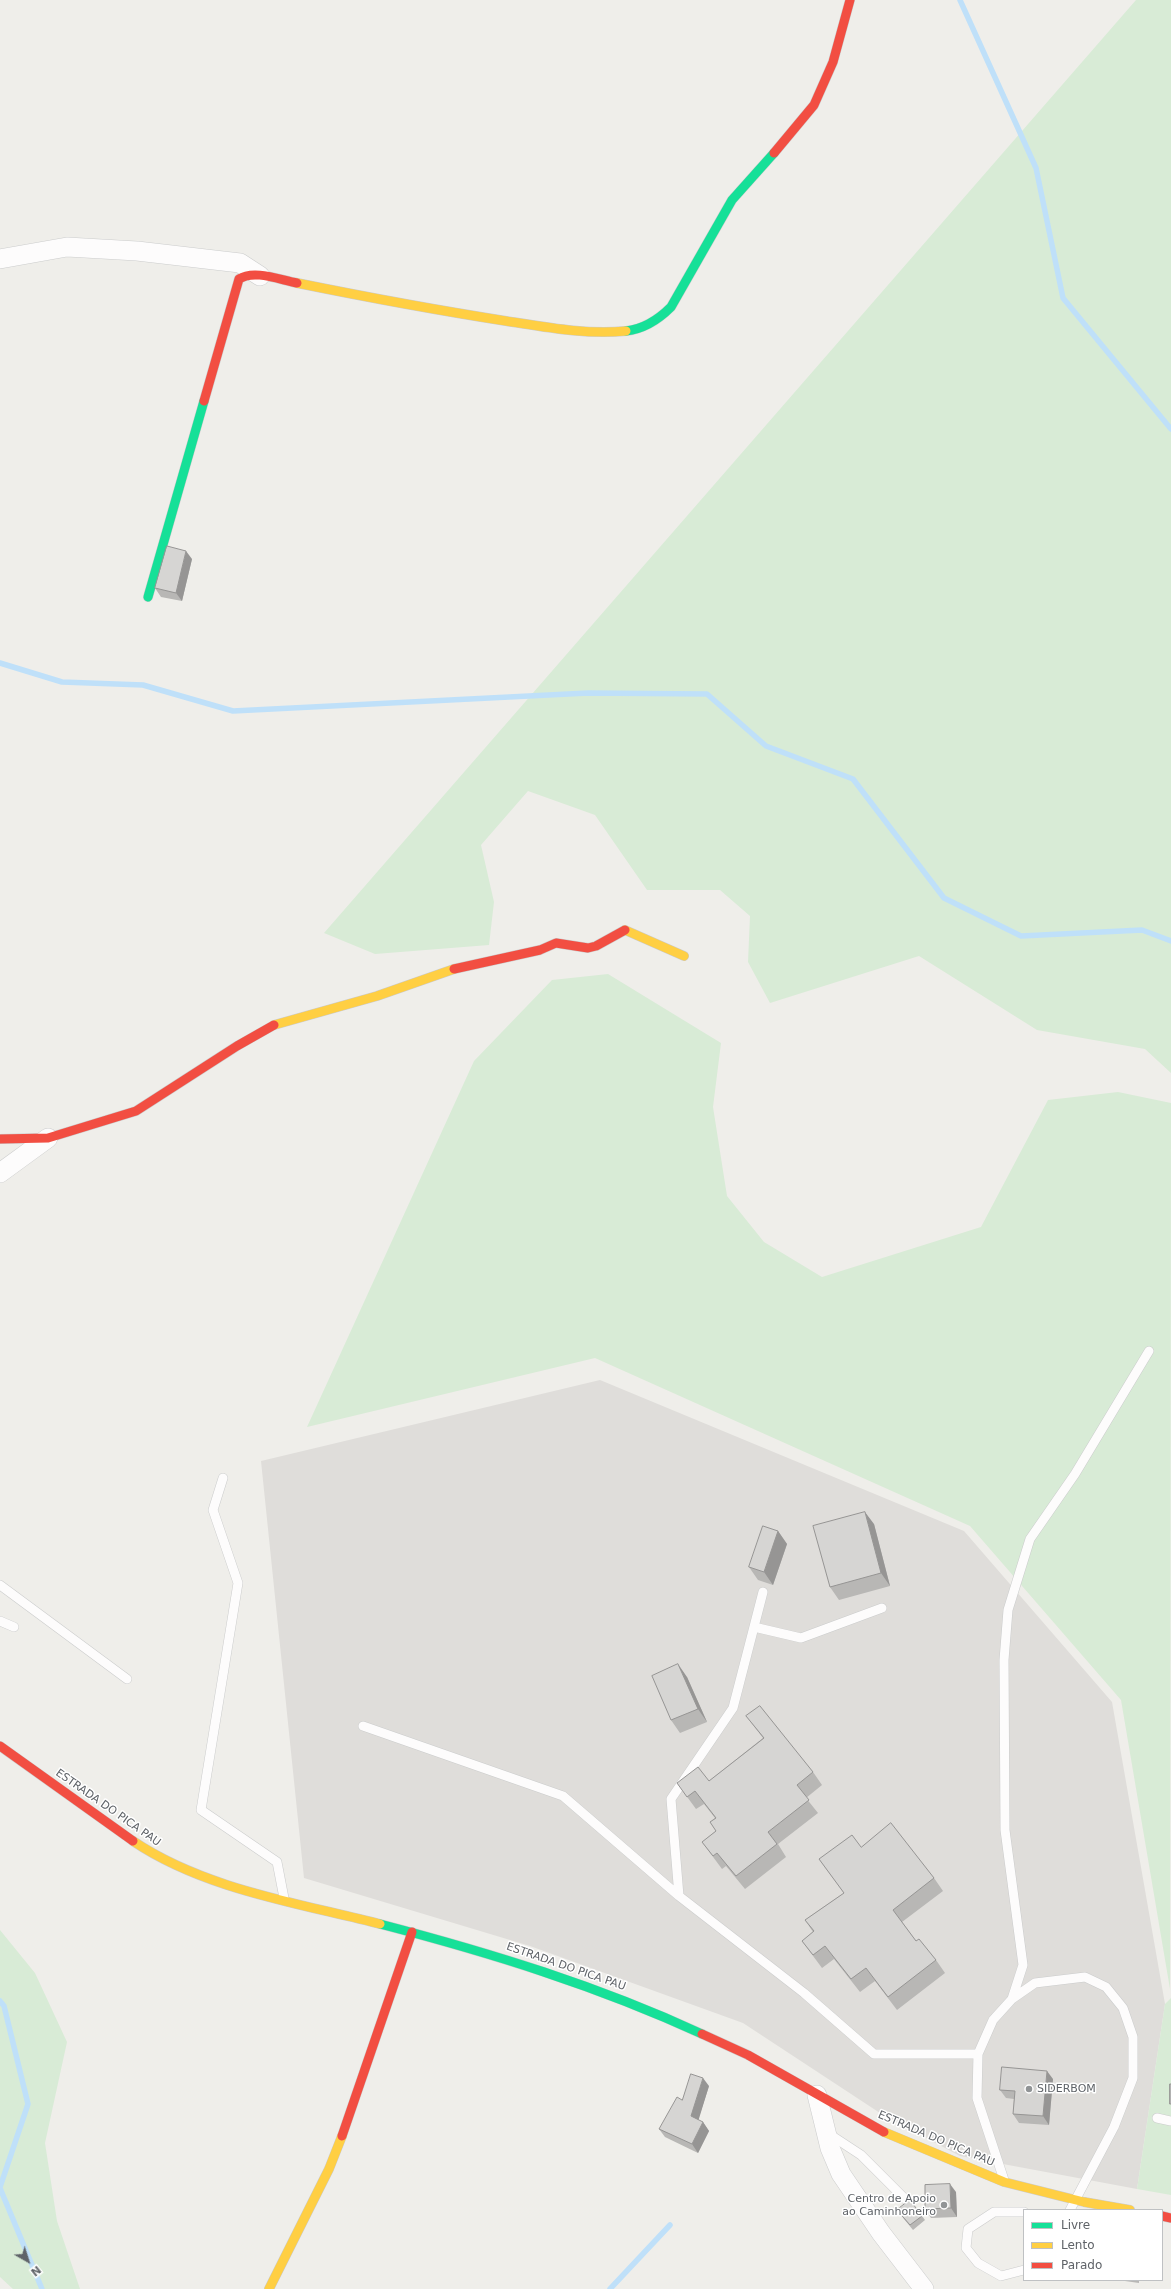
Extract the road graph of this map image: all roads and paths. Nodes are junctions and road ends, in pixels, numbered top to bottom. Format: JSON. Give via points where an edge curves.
{"nodes":[{"id":1,"x":850,"y":0,"type":"edge"},
{"id":2,"x":0,"y":259,"type":"edge"},
{"id":3,"x":260,"y":276,"type":"junction"},
{"id":4,"x":148,"y":597,"type":"dead end"},
{"id":5,"x":684,"y":956,"type":"dead end"},
{"id":6,"x":48,"y":1138,"type":"junction"},
{"id":7,"x":0,"y":1139,"type":"edge"},
{"id":8,"x":0,"y":1173,"type":"edge"},
{"id":9,"x":1150,"y":1351,"type":"dead end"},
{"id":10,"x":222,"y":1478,"type":"dead end"},
{"id":11,"x":0,"y":1585,"type":"edge"},
{"id":12,"x":763,"y":1592,"type":"dead end"},
{"id":13,"x":882,"y":1608,"type":"dead end"},
{"id":14,"x":0,"y":1621,"type":"edge"},
{"id":15,"x":14,"y":1627,"type":"dead end"},
{"id":16,"x":754,"y":1627,"type":"junction"},
{"id":17,"x":127,"y":1679,"type":"dead end"},
{"id":18,"x":362,"y":1726,"type":"dead end"},
{"id":19,"x":0,"y":1746,"type":"edge"},
{"id":20,"x":679,"y":1896,"type":"junction"},
{"id":21,"x":284,"y":1899,"type":"junction"},
{"id":22,"x":412,"y":1932,"type":"junction"},
{"id":23,"x":1012,"y":1999,"type":"junction"},
{"id":24,"x":978,"y":2054,"type":"junction"},
{"id":25,"x":817,"y":2095,"type":"junction"},
{"id":26,"x":1157,"y":2118,"type":"dead end"},
{"id":27,"x":1171,"y":2121,"type":"edge"},
{"id":28,"x":826,"y":2132,"type":"junction"},
{"id":29,"x":1004,"y":2182,"type":"junction"},
{"id":30,"x":905,"y":2199,"type":"dead end"},
{"id":31,"x":1074,"y":2199,"type":"junction"},
{"id":32,"x":1070,"y":2209,"type":"edge"},
{"id":33,"x":1125,"y":2209,"type":"edge"},
{"id":34,"x":1023,"y":2212,"type":"edge"},
{"id":35,"x":1023,"y":2270,"type":"edge"},
{"id":36,"x":269,"y":2289,"type":"edge"},
{"id":37,"x":924,"y":2289,"type":"edge"}],
"edges":[{"from":1,"to":3,"type":"street","via":[[833,62],[814,105],[732,200],[671,307],[660,318],[647,325],[614,332],[558,329],[434,310]]},
{"from":2,"to":3,"type":"street","via":[[67,247],[137,251],[240,263]]},
{"from":3,"to":4,"type":"street","via":[[245,275],[236,285]]},
{"from":5,"to":6,"type":"street","via":[[625,930],[588,948],[556,943],[540,950],[446,971],[377,996],[280,1022],[236,1046],[136,1111]]},
{"from":6,"to":7,"type":"street"},
{"from":6,"to":8,"type":"street"},
{"from":9,"to":23,"type":"lane","via":[[1075,1474],[1030,1539],[1008,1610],[1004,1660],[1005,1830],[1023,1965]]},
{"from":10,"to":21,"type":"lane","via":[[213,1510],[238,1583],[201,1810],[277,1862]]},
{"from":11,"to":17,"type":"lane"},
{"from":12,"to":16,"type":"lane"},
{"from":13,"to":16,"type":"lane","via":[[801,1638]]},
{"from":14,"to":15,"type":"lane"},
{"from":16,"to":20,"type":"lane","via":[[733,1708],[671,1799]]},
{"from":18,"to":20,"type":"lane","via":[[563,1796]]},
{"from":19,"to":21,"type":"street","name":"ESTRADA DO PICA PAU","via":[[151,1853],[228,1885]]},
{"from":20,"to":24,"type":"lane","via":[[804,1993],[874,2054]]},
{"from":21,"to":22,"type":"street","name":"ESTRADA DO PICA PAU"},
{"from":22,"to":25,"type":"street","name":"ESTRADA DO PICA PAU","via":[[570,1979],[657,2013],[748,2055]]},
{"from":22,"to":36,"type":"street","via":[[329,2169]]},
{"from":23,"to":24,"type":"lane","via":[[993,2020]]},
{"from":23,"to":31,"type":"lane","via":[[1035,1983],[1085,1977],[1106,1987],[1123,2008],[1133,2037],[1133,2078],[1114,2127]]},
{"from":24,"to":29,"type":"lane","via":[[977,2098]]},
{"from":25,"to":28,"type":"street"},
{"from":25,"to":29,"type":"street","name":"ESTRADA DO PICA PAU","via":[[880,2130]]},
{"from":26,"to":27,"type":"lane"},
{"from":28,"to":30,"type":"lane","via":[[861,2155]]},
{"from":28,"to":37,"type":"street","via":[[841,2174],[881,2233]]},
{"from":29,"to":31,"type":"street","name":"ESTRADA DO PICA PAU"},
{"from":31,"to":32,"type":"lane"},
{"from":31,"to":33,"type":"street","name":"ESTRADA DO PICA PAU"},
{"from":34,"to":35,"type":"lane","via":[[994,2212],[968,2229],[966,2248],[978,2263],[1001,2276]]}]}
